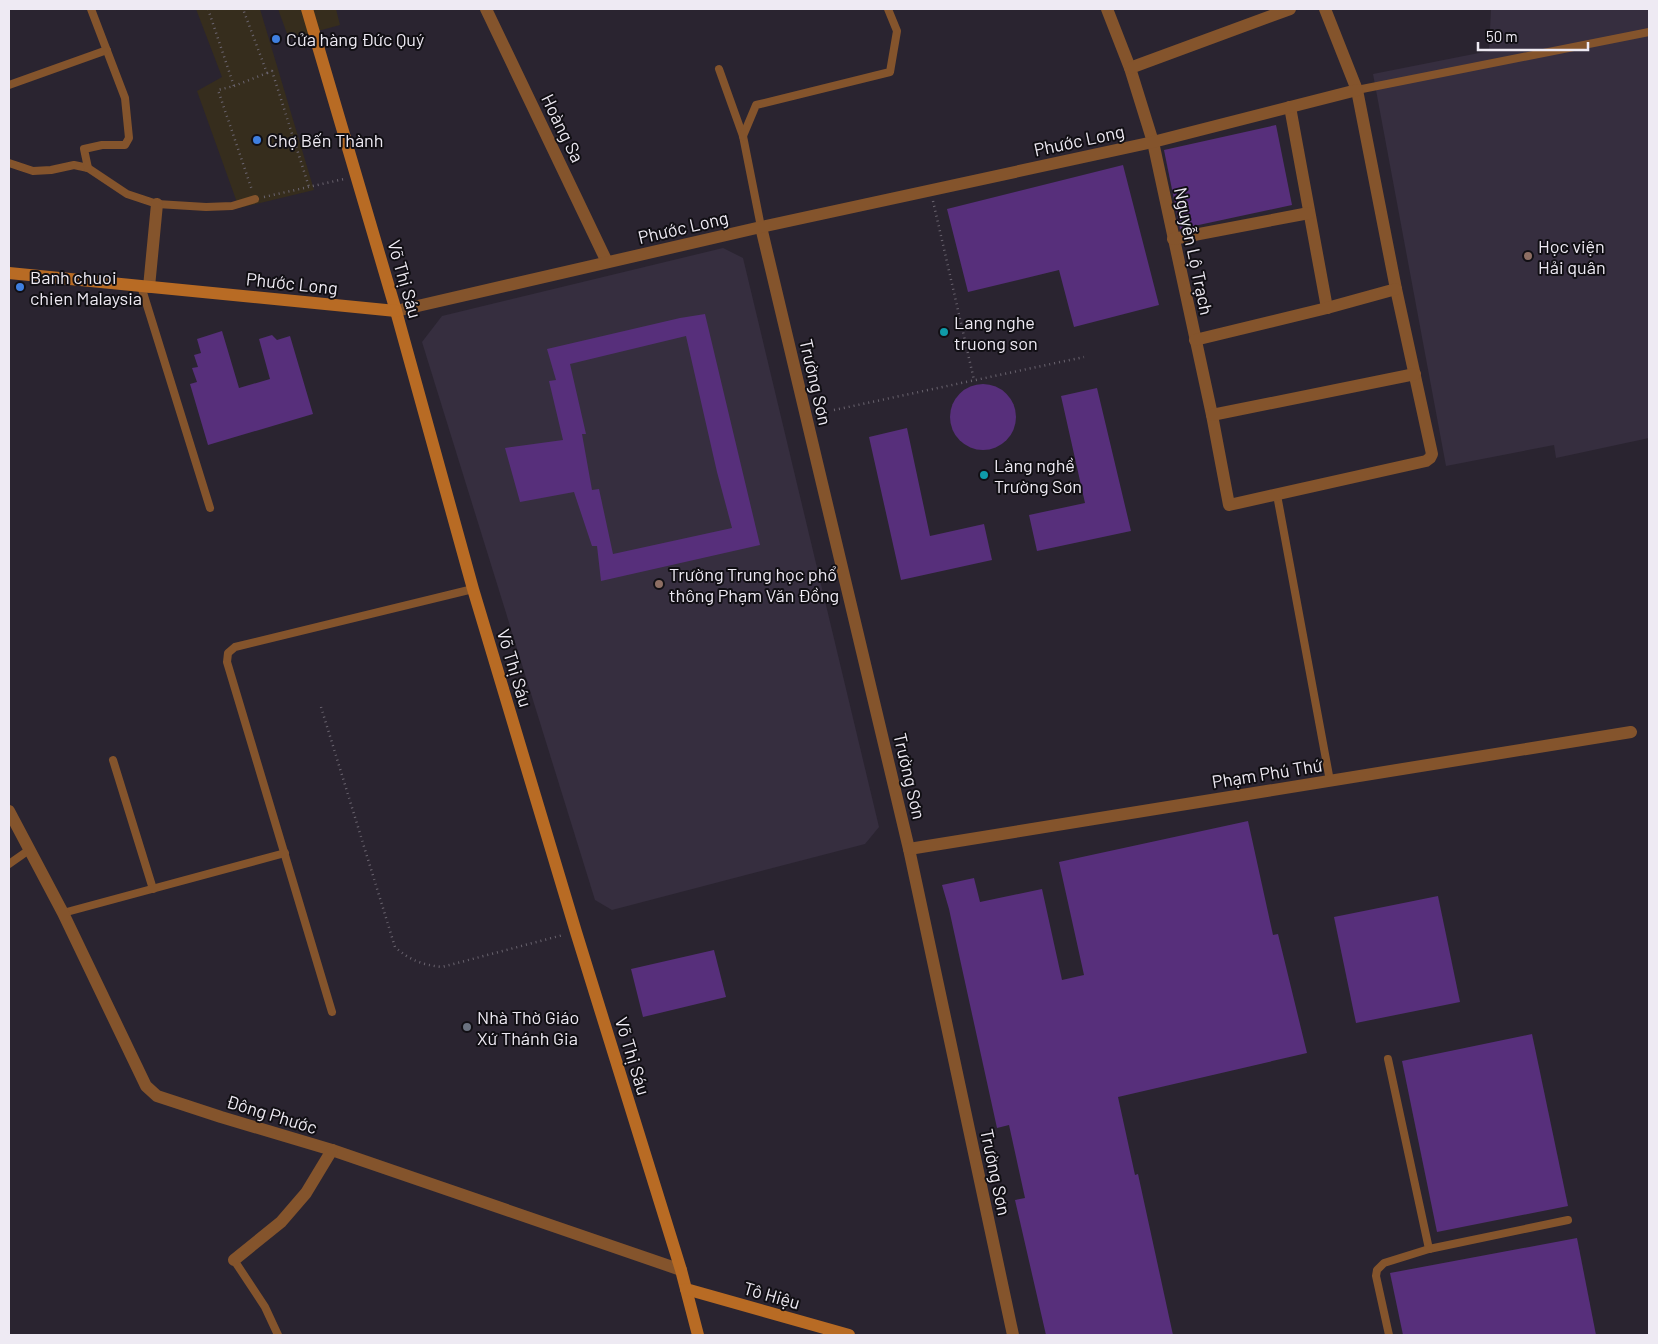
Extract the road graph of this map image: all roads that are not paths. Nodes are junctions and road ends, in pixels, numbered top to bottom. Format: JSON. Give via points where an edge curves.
{"nodes":[{"id":1,"x":91,"y":9,"type":"edge"},
{"id":2,"x":307,"y":9,"type":"edge"},
{"id":3,"x":486,"y":9,"type":"edge"},
{"id":4,"x":888,"y":9,"type":"edge"},
{"id":5,"x":1107,"y":9,"type":"edge"},
{"id":6,"x":1290,"y":9,"type":"edge"},
{"id":7,"x":1326,"y":9,"type":"edge"},
{"id":8,"x":1649,"y":32,"type":"edge"},
{"id":9,"x":107,"y":50,"type":"junction"},
{"id":10,"x":719,"y":68,"type":"dead end"},
{"id":11,"x":1130,"y":68,"type":"junction"},
{"id":12,"x":9,"y":85,"type":"edge"},
{"id":13,"x":1357,"y":90,"type":"junction"},
{"id":14,"x":1290,"y":107,"type":"junction"},
{"id":15,"x":743,"y":136,"type":"junction"},
{"id":16,"x":1153,"y":142,"type":"junction"},
{"id":17,"x":9,"y":163,"type":"edge"},
{"id":18,"x":88,"y":168,"type":"junction"},
{"id":19,"x":255,"y":199,"type":"road end"},
{"id":20,"x":157,"y":204,"type":"junction"},
{"id":21,"x":1309,"y":213,"type":"junction"},
{"id":22,"x":761,"y":227,"type":"junction"},
{"id":23,"x":1173,"y":239,"type":"junction"},
{"id":24,"x":607,"y":262,"type":"junction"},
{"id":25,"x":9,"y":273,"type":"edge"},
{"id":26,"x":145,"y":286,"type":"junction"},
{"id":27,"x":1396,"y":289,"type":"junction"},
{"id":28,"x":1327,"y":308,"type":"junction"},
{"id":29,"x":396,"y":311,"type":"junction"},
{"id":30,"x":1194,"y":340,"type":"junction"},
{"id":31,"x":1415,"y":374,"type":"junction"},
{"id":32,"x":1212,"y":415,"type":"junction"},
{"id":33,"x":1277,"y":495,"type":"junction"},
{"id":34,"x":210,"y":508,"type":"dead end"},
{"id":35,"x":473,"y":589,"type":"junction"},
{"id":36,"x":1631,"y":732,"type":"dead end"},
{"id":37,"x":113,"y":760,"type":"dead end"},
{"id":38,"x":1330,"y":781,"type":"junction"},
{"id":39,"x":9,"y":811,"type":"edge"},
{"id":40,"x":909,"y":849,"type":"junction"},
{"id":41,"x":29,"y":850,"type":"junction"},
{"id":42,"x":284,"y":854,"type":"junction"},
{"id":43,"x":9,"y":864,"type":"edge"},
{"id":44,"x":153,"y":889,"type":"junction"},
{"id":45,"x":63,"y":913,"type":"junction"},
{"id":46,"x":332,"y":1012,"type":"dead end"},
{"id":47,"x":1388,"y":1059,"type":"dead end"},
{"id":48,"x":332,"y":1150,"type":"junction"},
{"id":49,"x":1568,"y":1220,"type":"dead end"},
{"id":50,"x":1430,"y":1249,"type":"junction"},
{"id":51,"x":234,"y":1260,"type":"joint"},
{"id":52,"x":681,"y":1270,"type":"junction"},
{"id":53,"x":686,"y":1289,"type":"junction"},
{"id":54,"x":278,"y":1335,"type":"edge"},
{"id":55,"x":698,"y":1335,"type":"edge"},
{"id":56,"x":849,"y":1335,"type":"edge"},
{"id":57,"x":1013,"y":1335,"type":"edge"},
{"id":58,"x":1390,"y":1335,"type":"edge"}],
"edges":[{"from":1,"to":9,"type":"lane"},
{"from":2,"to":29,"type":"main road","name":"Võ Thị Sáu"},
{"from":3,"to":24,"type":"street","name":"Hoàng Sa"},
{"from":4,"to":15,"type":"lane","via":[[897,31],[890,72],[756,105]]},
{"from":5,"to":11,"type":"street","name":"Nguyễn Lộ Trạch"},
{"from":6,"to":11,"type":"street"},
{"from":7,"to":13,"type":"street"},
{"from":8,"to":13,"type":"lane"},
{"from":9,"to":12,"type":"lane"},
{"from":9,"to":18,"type":"lane","via":[[125,98],[129,138],[125,144],[84,149]]},
{"from":10,"to":15,"type":"lane"},
{"from":11,"to":16,"type":"street","name":"Nguyễn Lộ Trạch"},
{"from":13,"to":14,"type":"street","name":"Phước Long"},
{"from":13,"to":27,"type":"street"},
{"from":14,"to":16,"type":"street","name":"Phước Long"},
{"from":14,"to":21,"type":"street"},
{"from":15,"to":22,"type":"lane"},
{"from":16,"to":22,"type":"street","name":"Phước Long"},
{"from":16,"to":23,"type":"street","name":"Nguyễn Lộ Trạch"},
{"from":17,"to":18,"type":"lane","via":[[33,171],[74,165]]},
{"from":18,"to":20,"type":"lane","via":[[127,194]]},
{"from":19,"to":20,"type":"lane","via":[[232,206]]},
{"from":20,"to":26,"type":"street"},
{"from":21,"to":23,"type":"street"},
{"from":21,"to":28,"type":"street"},
{"from":22,"to":24,"type":"street","name":"Phước Long"},
{"from":22,"to":40,"type":"street","name":"Trường Sơn"},
{"from":23,"to":30,"type":"street","name":"Nguyễn Lộ Trạch"},
{"from":24,"to":29,"type":"street","name":"Phước Long"},
{"from":25,"to":26,"type":"main road","name":"Phước Long"},
{"from":26,"to":29,"type":"main road","name":"Phước Long"},
{"from":26,"to":34,"type":"lane"},
{"from":27,"to":28,"type":"street"},
{"from":27,"to":31,"type":"street"},
{"from":28,"to":30,"type":"street"},
{"from":29,"to":35,"type":"main road","name":"Võ Thị Sáu"},
{"from":30,"to":32,"type":"street","name":"Nguyễn Lộ Trạch"},
{"from":31,"to":32,"type":"street"},
{"from":31,"to":33,"type":"street","via":[[1432,454],[1430,458]]},
{"from":32,"to":33,"type":"street","name":"Nguyễn Lộ Trạch","via":[[1230,505]]},
{"from":33,"to":38,"type":"lane"},
{"from":35,"to":42,"type":"lane","via":[[235,647],[228,653],[227,662]]},
{"from":35,"to":52,"type":"main road","name":"Võ Thị Sáu"},
{"from":36,"to":38,"type":"street","name":"Phạm Phú Thứ"},
{"from":37,"to":44,"type":"lane"},
{"from":38,"to":40,"type":"street","name":"Phạm Phú Thứ"},
{"from":39,"to":41,"type":"street","name":"Đông Phước"},
{"from":40,"to":57,"type":"street","name":"Trường Sơn"},
{"from":41,"to":43,"type":"lane"},
{"from":41,"to":45,"type":"street","name":"Đông Phước"},
{"from":42,"to":44,"type":"lane"},
{"from":42,"to":46,"type":"lane"},
{"from":44,"to":45,"type":"lane"},
{"from":45,"to":48,"type":"street","name":"Đông Phước","via":[[146,1086],[157,1096]]},
{"from":47,"to":50,"type":"lane"},
{"from":48,"to":51,"type":"street","via":[[306,1193],[281,1222]]},
{"from":48,"to":52,"type":"street","name":"Đông Phước"},
{"from":49,"to":50,"type":"lane"},
{"from":50,"to":58,"type":"lane","via":[[1384,1263],[1377,1270]]},
{"from":51,"to":54,"type":"lane","via":[[265,1307]]},
{"from":52,"to":53,"type":"main road","name":"Võ Thị Sáu"},
{"from":53,"to":55,"type":"main road","name":"Võ Thị Sáu"},
{"from":53,"to":56,"type":"main road","name":"Tô Hiệu"}]}
